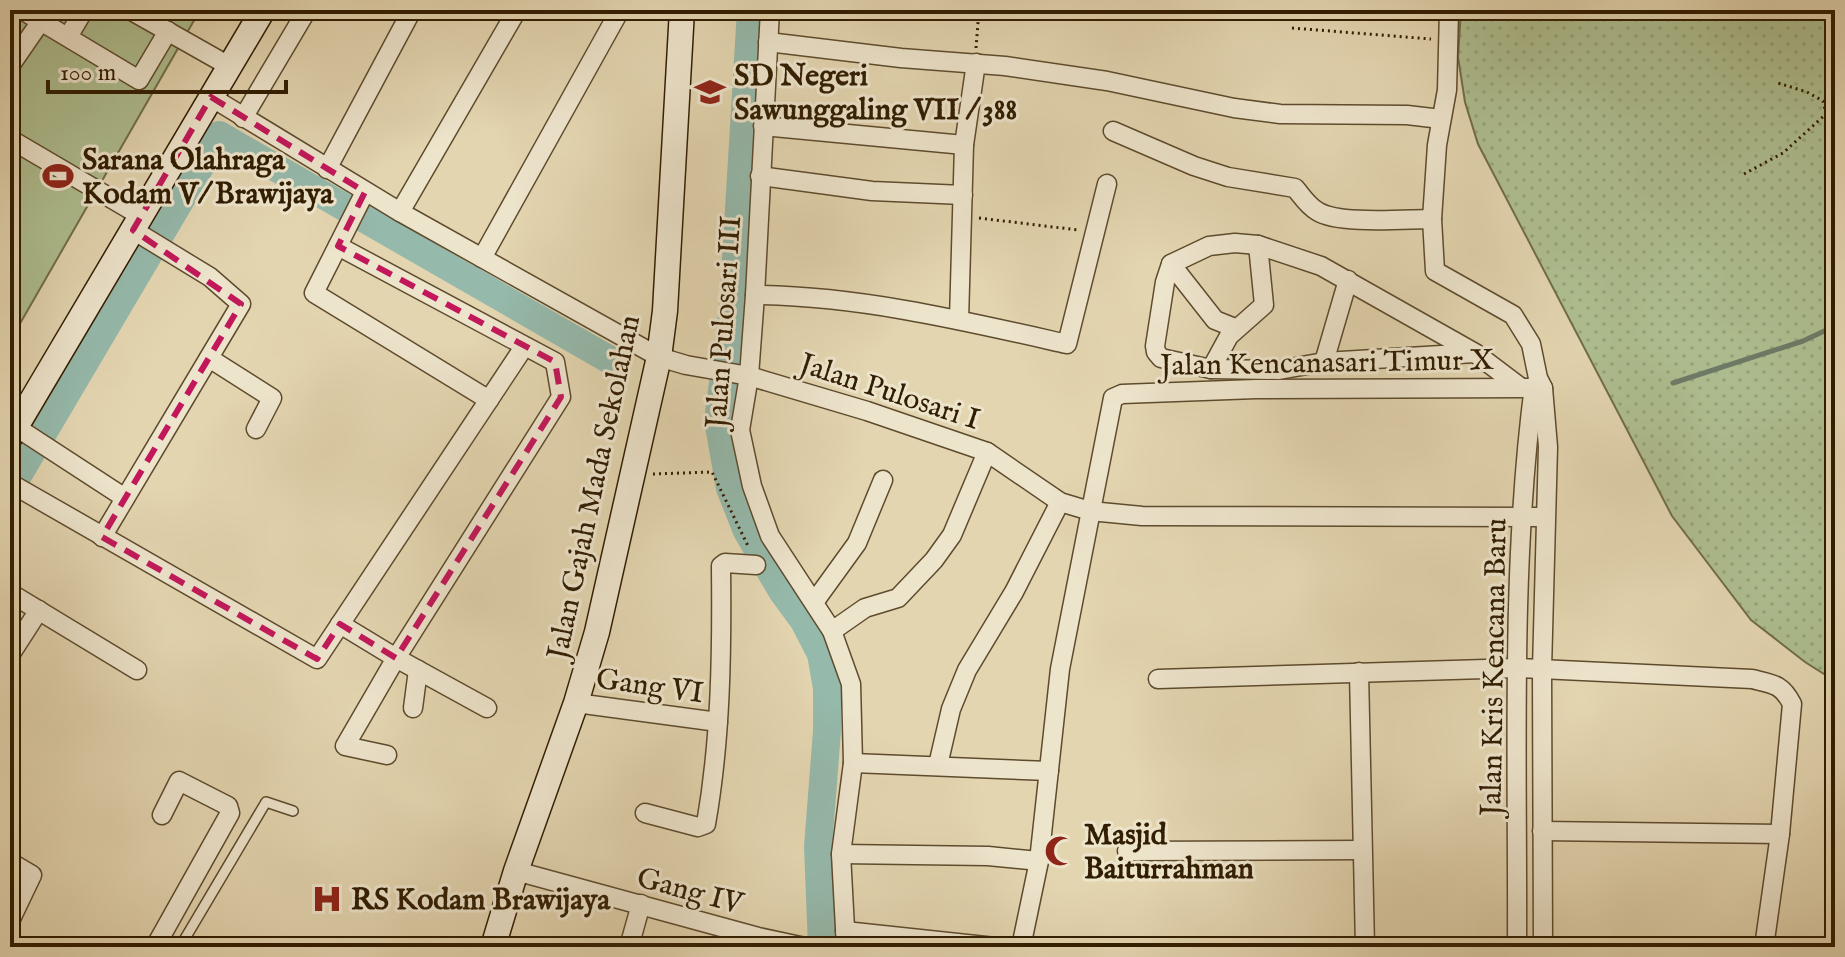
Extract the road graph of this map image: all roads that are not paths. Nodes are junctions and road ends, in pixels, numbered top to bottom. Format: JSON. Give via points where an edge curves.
{"nodes":[{"id":1,"x":22,"y":10,"type":"edge"},
{"id":2,"x":84,"y":10,"type":"edge"},
{"id":3,"x":130,"y":10,"type":"edge"},
{"id":4,"x":263,"y":10,"type":"edge"},
{"id":5,"x":307,"y":10,"type":"edge"},
{"id":6,"x":412,"y":10,"type":"edge"},
{"id":7,"x":517,"y":10,"type":"edge"},
{"id":8,"x":620,"y":10,"type":"edge"},
{"id":9,"x":682,"y":10,"type":"edge"},
{"id":10,"x":770,"y":10,"type":"edge"},
{"id":11,"x":1449,"y":10,"type":"edge"},
{"id":12,"x":41,"y":21,"type":"junction"},
{"id":13,"x":168,"y":31,"type":"junction"},
{"id":14,"x":68,"y":37,"type":"junction"},
{"id":15,"x":768,"y":42,"type":"junction"},
{"id":16,"x":976,"y":63,"type":"junction"},
{"id":17,"x":10,"y":66,"type":"edge"},
{"id":18,"x":229,"y":66,"type":"junction"},
{"id":19,"x":211,"y":97,"type":"junction"},
{"id":20,"x":243,"y":118,"type":"junction"},
{"id":21,"x":1441,"y":119,"type":"junction"},
{"id":22,"x":763,"y":126,"type":"junction"},
{"id":23,"x":1113,"y":131,"type":"dead end"},
{"id":24,"x":10,"y":139,"type":"edge"},
{"id":25,"x":964,"y":145,"type":"junction"},
{"id":26,"x":327,"y":169,"type":"junction"},
{"id":27,"x":760,"y":176,"type":"junction"},
{"id":28,"x":1107,"y":184,"type":"dead end"},
{"id":29,"x":963,"y":195,"type":"junction"},
{"id":30,"x":358,"y":206,"type":"junction"},
{"id":31,"x":400,"y":212,"type":"junction"},
{"id":32,"x":1432,"y":219,"type":"junction"},
{"id":33,"x":138,"y":227,"type":"junction"},
{"id":34,"x":1258,"y":245,"type":"junction"},
{"id":35,"x":338,"y":246,"type":"junction"},
{"id":36,"x":482,"y":258,"type":"junction"},
{"id":37,"x":1171,"y":264,"type":"junction"},
{"id":38,"x":1348,"y":280,"type":"junction"},
{"id":39,"x":755,"y":295,"type":"junction"},
{"id":40,"x":959,"y":320,"type":"junction"},
{"id":41,"x":1235,"y":328,"type":"junction"},
{"id":42,"x":524,"y":347,"type":"junction"},
{"id":43,"x":1475,"y":353,"type":"junction"},
{"id":44,"x":659,"y":357,"type":"junction"},
{"id":45,"x":209,"y":358,"type":"junction"},
{"id":46,"x":1324,"y":362,"type":"junction"},
{"id":47,"x":1211,"y":369,"type":"junction"},
{"id":48,"x":733,"y":373,"type":"junction"},
{"id":49,"x":1534,"y":385,"type":"junction"},
{"id":50,"x":489,"y":400,"type":"junction"},
{"id":51,"x":256,"y":429,"type":"dead end"},
{"id":52,"x":18,"y":433,"type":"edge"},
{"id":53,"x":987,"y":452,"type":"junction"},
{"id":54,"x":883,"y":480,"type":"dead end"},
{"id":55,"x":10,"y":483,"type":"edge"},
{"id":56,"x":125,"y":498,"type":"junction"},
{"id":57,"x":1060,"y":502,"type":"junction"},
{"id":58,"x":1090,"y":511,"type":"junction"},
{"id":59,"x":1523,"y":517,"type":"junction"},
{"id":60,"x":1544,"y":517,"type":"junction"},
{"id":61,"x":102,"y":537,"type":"junction"},
{"id":62,"x":756,"y":565,"type":"road end"},
{"id":63,"x":10,"y":593,"type":"edge"},
{"id":64,"x":815,"y":601,"type":"junction"},
{"id":65,"x":39,"y":610,"type":"junction"},
{"id":66,"x":340,"y":624,"type":"junction"},
{"id":67,"x":832,"y":631,"type":"junction"},
{"id":68,"x":10,"y":655,"type":"edge"},
{"id":69,"x":396,"y":658,"type":"junction"},
{"id":70,"x":1518,"y":668,"type":"junction"},
{"id":71,"x":1542,"y":669,"type":"junction"},
{"id":72,"x":137,"y":670,"type":"dead end"},
{"id":73,"x":418,"y":670,"type":"junction"},
{"id":74,"x":1359,"y":672,"type":"junction"},
{"id":75,"x":1158,"y":679,"type":"dead end"},
{"id":76,"x":576,"y":703,"type":"junction"},
{"id":77,"x":413,"y":708,"type":"dead end"},
{"id":78,"x":487,"y":708,"type":"dead end"},
{"id":79,"x":718,"y":722,"type":"junction"},
{"id":80,"x":387,"y":755,"type":"dead end"},
{"id":81,"x":853,"y":763,"type":"junction"},
{"id":82,"x":938,"y":765,"type":"junction"},
{"id":83,"x":1049,"y":771,"type":"junction"},
{"id":84,"x":293,"y":811,"type":"dead end"},
{"id":85,"x":645,"y":813,"type":"dead end"},
{"id":86,"x":162,"y":815,"type":"dead end"},
{"id":87,"x":1542,"y":831,"type":"junction"},
{"id":88,"x":1780,"y":834,"type":"junction"},
{"id":89,"x":1361,"y":850,"type":"junction"},
{"id":90,"x":1127,"y":851,"type":"dead end"},
{"id":91,"x":841,"y":854,"type":"junction"},
{"id":92,"x":1039,"y":861,"type":"junction"},
{"id":93,"x":10,"y":862,"type":"edge"},
{"id":94,"x":516,"y":871,"type":"junction"},
{"id":95,"x":641,"y":904,"type":"junction"},
{"id":96,"x":10,"y":921,"type":"edge"},
{"id":97,"x":846,"y":939,"type":"edge"},
{"id":98,"x":155,"y":947,"type":"edge"},
{"id":99,"x":180,"y":947,"type":"edge"},
{"id":100,"x":493,"y":947,"type":"edge"},
{"id":101,"x":629,"y":947,"type":"edge"},
{"id":102,"x":805,"y":947,"type":"edge"},
{"id":103,"x":995,"y":947,"type":"edge"},
{"id":104,"x":1021,"y":947,"type":"edge"},
{"id":105,"x":1365,"y":947,"type":"edge"},
{"id":106,"x":1517,"y":947,"type":"edge"},
{"id":107,"x":1543,"y":947,"type":"edge"},
{"id":108,"x":1764,"y":947,"type":"edge"}],
"edges":[{"from":1,"to":12,"type":"street"},
{"from":2,"to":14,"type":"street"},
{"from":3,"to":13,"type":"street"},
{"from":4,"to":18,"type":"street"},
{"from":5,"to":20,"type":"street"},
{"from":6,"to":26,"type":"street"},
{"from":7,"to":31,"type":"street"},
{"from":8,"to":36,"type":"street"},
{"from":9,"to":44,"type":"street","name":"Jalan Gajah Mada Sekolahan"},
{"from":10,"to":15,"type":"street","name":"Jalan Pulosari III"},
{"from":11,"to":21,"type":"street","via":[[1447,93]]},
{"from":12,"to":14,"type":"street"},
{"from":12,"to":17,"type":"street"},
{"from":13,"to":14,"type":"street","via":[[139,80]]},
{"from":13,"to":18,"type":"street"},
{"from":15,"to":16,"type":"street"},
{"from":15,"to":22,"type":"street","name":"Jalan Pulosari III"},
{"from":16,"to":21,"type":"street","via":[[1280,114]]},
{"from":16,"to":25,"type":"street"},
{"from":18,"to":19,"type":"street"},
{"from":19,"to":20,"type":"street","name":"Jalan Pulosari I"},
{"from":19,"to":33,"type":"street"},
{"from":20,"to":26,"type":"street","name":"Jalan Pulosari I"},
{"from":21,"to":32,"type":"street"},
{"from":22,"to":25,"type":"street"},
{"from":22,"to":27,"type":"street","name":"Jalan Pulosari III"},
{"from":23,"to":32,"type":"street","via":[[1228,177],[1295,188],[1324,215]]},
{"from":24,"to":33,"type":"street"},
{"from":25,"to":29,"type":"street"},
{"from":26,"to":30,"type":"street","name":"Jalan Pulosari I"},
{"from":27,"to":29,"type":"street","via":[[872,191]]},
{"from":27,"to":39,"type":"street","name":"Jalan Pulosari III"},
{"from":28,"to":40,"type":"street","via":[[1067,344]]},
{"from":29,"to":40,"type":"street"},
{"from":30,"to":31,"type":"street","name":"Jalan Pulosari I"},
{"from":30,"to":35,"type":"street"},
{"from":31,"to":36,"type":"street","name":"Jalan Pulosari I"},
{"from":32,"to":49,"type":"street","via":[[1436,273],[1513,315],[1531,344]]},
{"from":33,"to":45,"type":"street","via":[[241,304]]},
{"from":33,"to":52,"type":"street"},
{"from":34,"to":37,"type":"street","via":[[1217,244]]},
{"from":34,"to":38,"type":"street"},
{"from":34,"to":41,"type":"street","via":[[1264,305]]},
{"from":35,"to":42,"type":"street"},
{"from":35,"to":50,"type":"street","via":[[314,293]]},
{"from":36,"to":44,"type":"street","name":"Jalan Pulosari I"},
{"from":37,"to":41,"type":"street","via":[[1215,320]]},
{"from":37,"to":47,"type":"street","via":[[1156,352],[1161,358]]},
{"from":38,"to":43,"type":"street"},
{"from":38,"to":46,"type":"street"},
{"from":39,"to":40,"type":"street","via":[[849,301]]},
{"from":39,"to":48,"type":"street","name":"Jalan Pulosari III"},
{"from":41,"to":47,"type":"street"},
{"from":42,"to":50,"type":"street"},
{"from":42,"to":69,"type":"street","via":[[555,362],[561,397]]},
{"from":43,"to":46,"type":"street"},
{"from":43,"to":49,"type":"street"},
{"from":44,"to":48,"type":"street","name":"Jalan Pulosari I"},
{"from":44,"to":76,"type":"street","name":"Jalan Gajah Mada Sekolahan"},
{"from":45,"to":51,"type":"street","via":[[272,398]]},
{"from":45,"to":56,"type":"street"},
{"from":46,"to":47,"type":"street","via":[[1279,370]]},
{"from":48,"to":53,"type":"street","name":"Jalan Pulosari I"},
{"from":48,"to":64,"type":"street","name":"Jalan Pulosari III","via":[[752,486],[770,536]]},
{"from":49,"to":58,"type":"street","name":"Jalan Kencanasari Timur X","via":[[1122,394],[1113,398]]},
{"from":49,"to":59,"type":"street","name":"Jalan Kris Kencana Baru"},
{"from":49,"to":60,"type":"street","name":"Jalan Kris Kencana Baru","via":[[1548,447]]},
{"from":50,"to":66,"type":"street"},
{"from":52,"to":56,"type":"street"},
{"from":53,"to":57,"type":"street","name":"Jalan Pulosari I"},
{"from":53,"to":67,"type":"street","via":[[952,535],[934,560],[898,598],[865,608]]},
{"from":54,"to":64,"type":"street","via":[[857,543]]},
{"from":55,"to":61,"type":"street"},
{"from":56,"to":61,"type":"street"},
{"from":57,"to":58,"type":"street","name":"Jalan Pulosari I"},
{"from":57,"to":82,"type":"street","via":[[967,670]]},
{"from":58,"to":59,"type":"street","name":"Jalan Pulosari I","via":[[1142,516]]},
{"from":58,"to":83,"type":"street","via":[[1060,669]]},
{"from":59,"to":60,"type":"street","name":"Jalan Pulosari I"},
{"from":59,"to":70,"type":"street","name":"Jalan Kris Kencana Baru"},
{"from":60,"to":71,"type":"street","name":"Jalan Kris Kencana Baru"},
{"from":61,"to":66,"type":"street","via":[[317,659]]},
{"from":62,"to":79,"type":"street","via":[[721,566]]},
{"from":63,"to":65,"type":"street"},
{"from":64,"to":67,"type":"street","name":"Jalan Pulosari III"},
{"from":65,"to":68,"type":"street"},
{"from":65,"to":72,"type":"street"},
{"from":66,"to":69,"type":"street"},
{"from":67,"to":81,"type":"street","name":"Jalan Pulosari III","via":[[851,684]]},
{"from":69,"to":73,"type":"street"},
{"from":69,"to":80,"type":"street","via":[[345,746]]},
{"from":70,"to":71,"type":"street"},
{"from":70,"to":74,"type":"street"},
{"from":70,"to":106,"type":"street","name":"Jalan Kris Kencana Baru"},
{"from":71,"to":87,"type":"street","name":"Jalan Kris Kencana Baru"},
{"from":71,"to":88,"type":"street","via":[[1752,679],[1785,690],[1792,704]]},
{"from":73,"to":77,"type":"street"},
{"from":73,"to":78,"type":"street"},
{"from":74,"to":75,"type":"street"},
{"from":74,"to":89,"type":"street"},
{"from":76,"to":79,"type":"street","name":"Gang VI"},
{"from":76,"to":94,"type":"street","name":"Jalan Gajah Mada Sekolahan"},
{"from":79,"to":85,"type":"street","via":[[705,826]]},
{"from":81,"to":82,"type":"street"},
{"from":81,"to":91,"type":"street","name":"Jalan Pulosari III"},
{"from":82,"to":83,"type":"street"},
{"from":83,"to":92,"type":"street"},
{"from":84,"to":99,"type":"lane","via":[[266,802]]},
{"from":86,"to":98,"type":"street","via":[[179,781],[228,806],[230,813]]},
{"from":87,"to":88,"type":"street"},
{"from":87,"to":107,"type":"street","name":"Jalan Kris Kencana Baru"},
{"from":88,"to":108,"type":"street"},
{"from":89,"to":90,"type":"street"},
{"from":89,"to":105,"type":"street"},
{"from":91,"to":92,"type":"street"},
{"from":91,"to":97,"type":"street","name":"Jalan Pulosari III"},
{"from":92,"to":104,"type":"street"},
{"from":93,"to":96,"type":"street","via":[[32,875]]},
{"from":94,"to":95,"type":"street","name":"Gang IV"},
{"from":94,"to":100,"type":"street","name":"Jalan Gajah Mada Sekolahan"},
{"from":95,"to":101,"type":"street"},
{"from":95,"to":102,"type":"street","name":"Gang IV"},
{"from":97,"to":103,"type":"street"}]}
